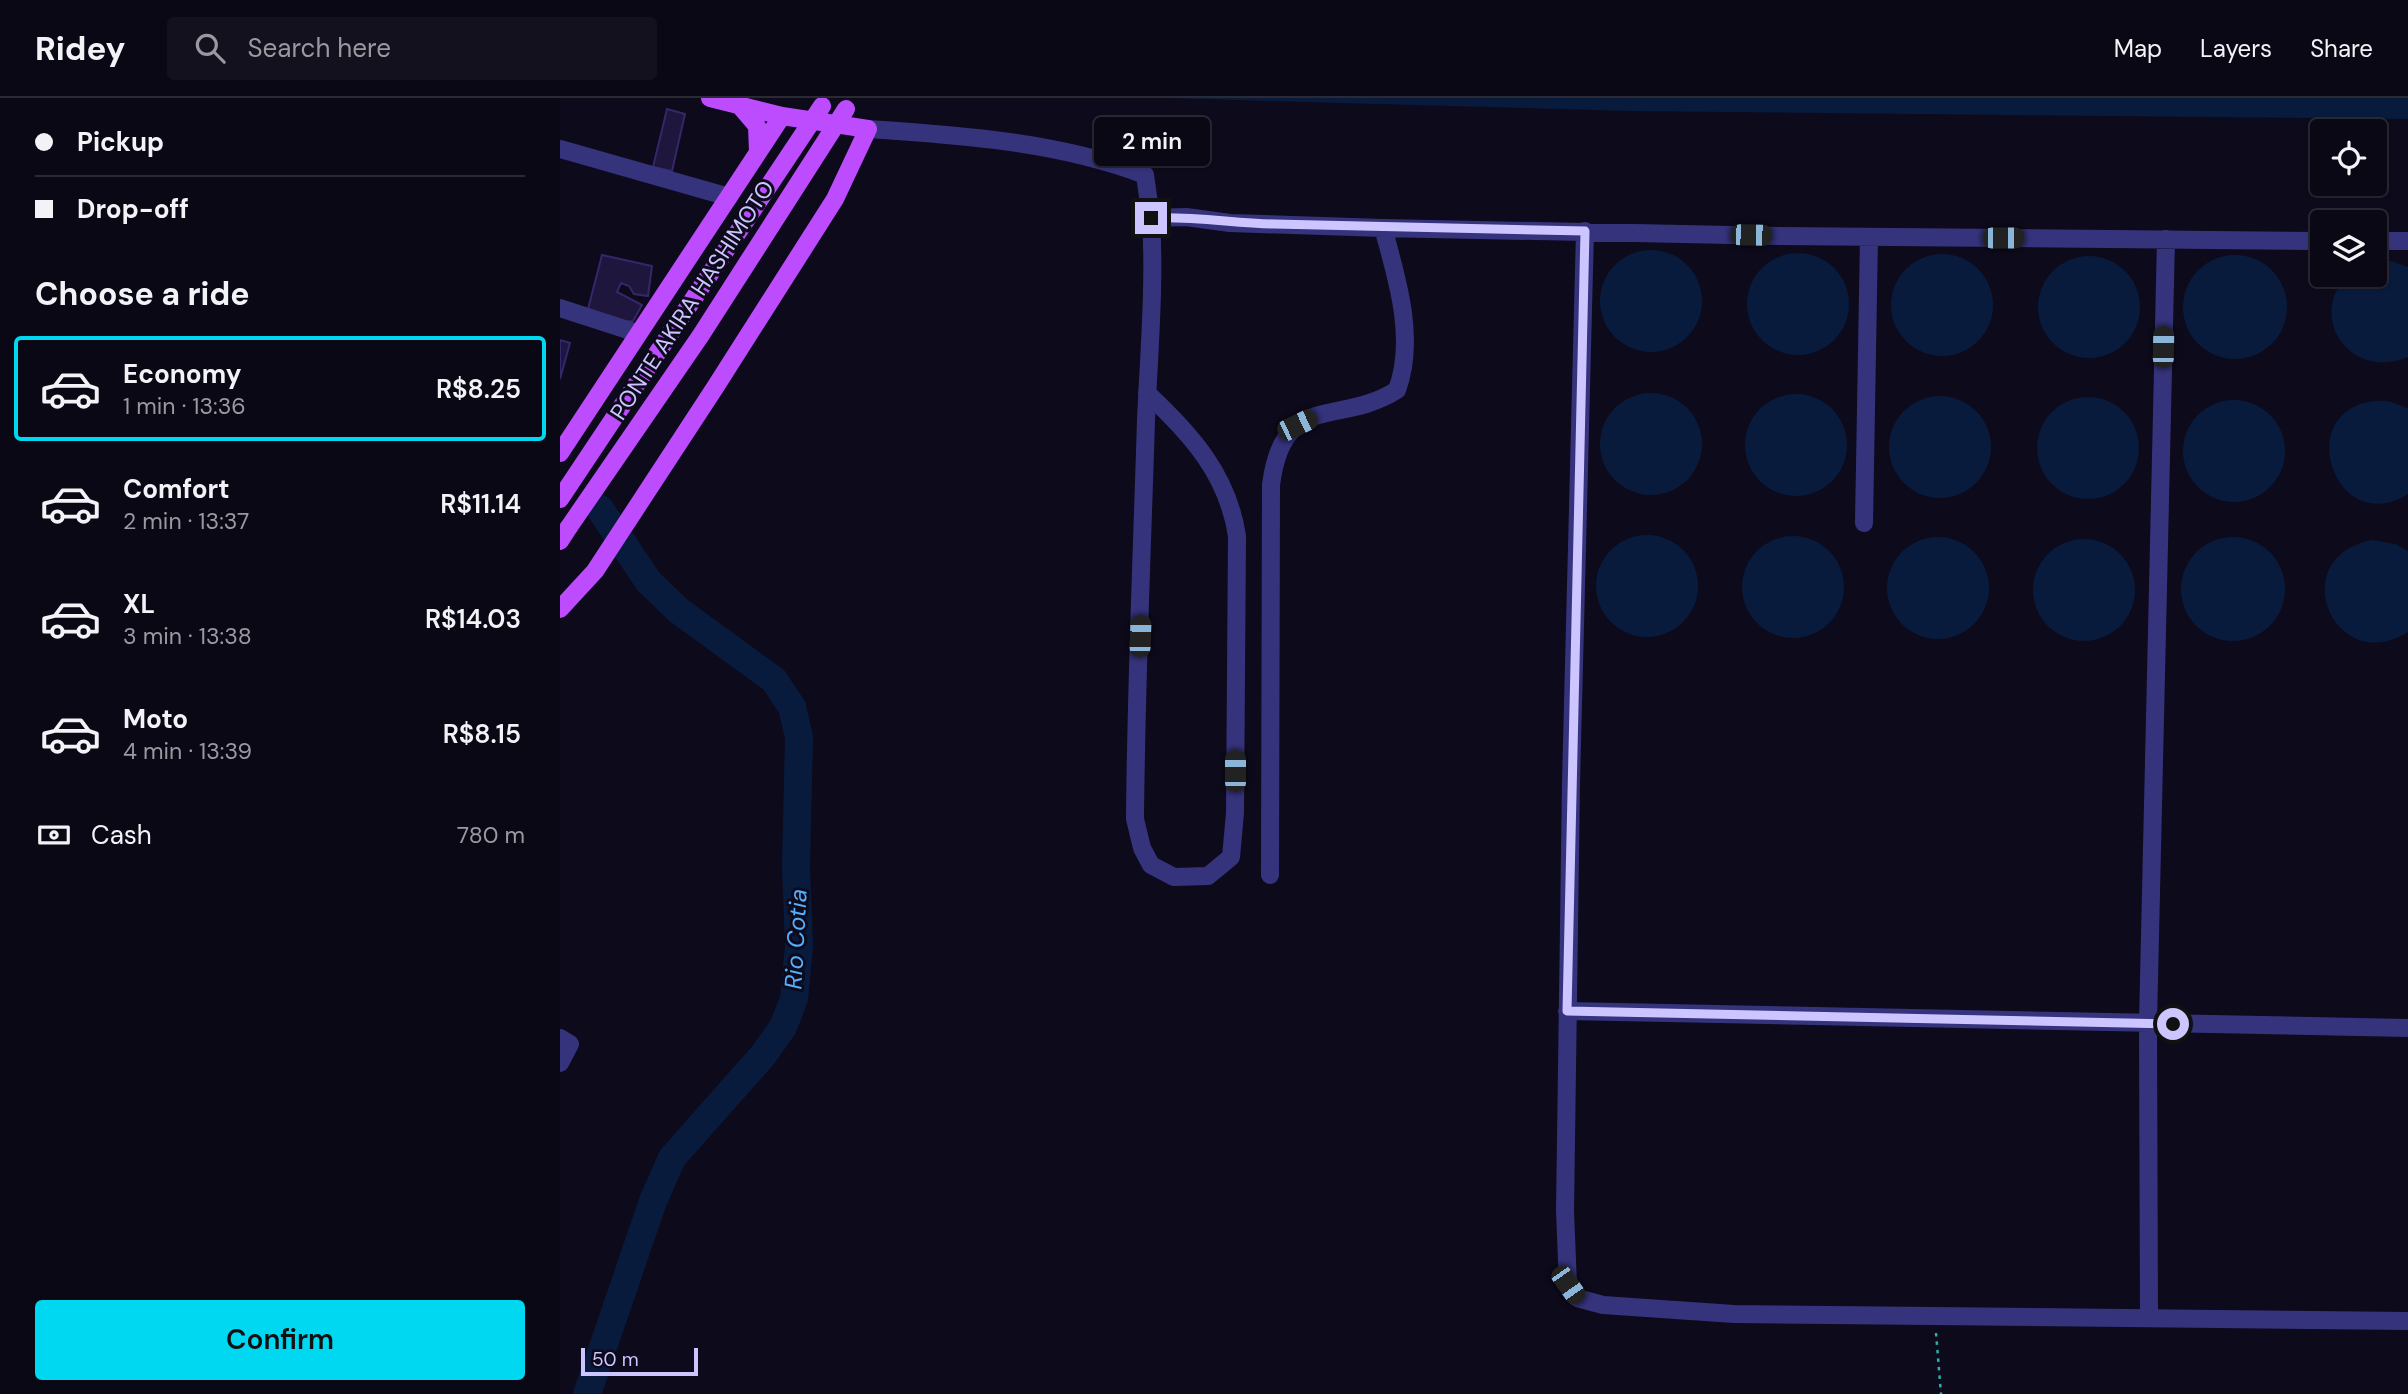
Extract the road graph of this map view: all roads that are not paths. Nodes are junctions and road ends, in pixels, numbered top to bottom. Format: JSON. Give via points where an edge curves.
{"nodes":[{"id":1,"x":710,"y":98,"type":"edge"},
{"id":2,"x":827,"y":98,"type":"edge"},
{"id":3,"x":853,"y":98,"type":"edge"},
{"id":4,"x":738,"y":105,"type":"junction"},
{"id":5,"x":782,"y":116,"type":"junction"},
{"id":6,"x":868,"y":129,"type":"junction"},
{"id":7,"x":560,"y":149,"type":"edge"},
{"id":8,"x":758,"y":152,"type":"junction"},
{"id":9,"x":729,"y":197,"type":"junction"},
{"id":10,"x":1151,"y":218,"type":"junction"},
{"id":11,"x":1383,"y":228,"type":"junction"},
{"id":12,"x":1585,"y":231,"type":"junction"},
{"id":13,"x":1869,"y":237,"type":"junction"},
{"id":14,"x":2166,"y":239,"type":"junction"},
{"id":15,"x":2310,"y":240,"type":"edge"},
{"id":16,"x":2387,"y":241,"type":"edge"},
{"id":17,"x":2408,"y":241,"type":"edge"},
{"id":18,"x":560,"y":308,"type":"edge"},
{"id":19,"x":638,"y":333,"type":"junction"},
{"id":20,"x":1147,"y":393,"type":"junction"},
{"id":21,"x":560,"y":453,"type":"edge"},
{"id":22,"x":560,"y":499,"type":"edge"},
{"id":23,"x":1864,"y":523,"type":"dead end"},
{"id":24,"x":565,"y":534,"type":"edge"},
{"id":25,"x":560,"y":609,"type":"edge"},
{"id":26,"x":1270,"y":875,"type":"dead end"},
{"id":27,"x":1567,"y":1011,"type":"junction"},
{"id":28,"x":2148,"y":1023,"type":"junction"},
{"id":29,"x":2408,"y":1028,"type":"edge"},
{"id":30,"x":560,"y":1038,"type":"edge"},
{"id":31,"x":560,"y":1063,"type":"edge"},
{"id":32,"x":2149,"y":1318,"type":"junction"},
{"id":33,"x":2408,"y":1321,"type":"edge"}],
"edges":[{"from":1,"to":4,"type":"main road"},
{"from":2,"to":22,"type":"main road","name":"PONTE AKIRA HASHIMOTO","bridge":true},
{"from":3,"to":24,"type":"main road","name":"PONTE AKIRA HASHIMOTO","bridge":true,"via":[[701,335]]},
{"from":4,"to":5,"type":"main road"},
{"from":4,"to":8,"type":"main road","via":[[757,126]]},
{"from":5,"to":6,"type":"main road"},
{"from":5,"to":8,"type":"main road"},
{"from":6,"to":10,"type":"street","via":[[1045,148],[1116,163],[1145,175]]},
{"from":6,"to":25,"type":"main road","via":[[835,199],[648,491],[595,571]]},
{"from":7,"to":9,"type":"street"},
{"from":8,"to":9,"type":"main road"},
{"from":9,"to":19,"type":"main road"},
{"from":10,"to":11,"type":"street"},
{"from":10,"to":20,"type":"street"},
{"from":11,"to":12,"type":"street"},
{"from":11,"to":26,"type":"street","via":[[1403,324],[1405,355],[1397,390],[1384,399],[1328,412],[1297,425],[1275,455]]},
{"from":12,"to":13,"type":"street"},
{"from":12,"to":27,"type":"street"},
{"from":13,"to":14,"type":"street"},
{"from":13,"to":23,"type":"street"},
{"from":14,"to":15,"type":"street"},
{"from":14,"to":28,"type":"street"},
{"from":16,"to":17,"type":"street"},
{"from":18,"to":19,"type":"street"},
{"from":19,"to":21,"type":"main road"},
{"from":20,"to":20,"type":"street","via":[[1182,425],[1202,452],[1233,506],[1237,536],[1235,813],[1231,858],[1208,876],[1174,877],[1151,865],[1135,819]]},
{"from":27,"to":28,"type":"street"},
{"from":27,"to":32,"type":"street","via":[[1565,1267],[1568,1285],[1577,1297],[1603,1305],[1734,1314]]},
{"from":28,"to":29,"type":"street"},
{"from":28,"to":32,"type":"street"},
{"from":30,"to":31,"type":"street","via":[[570,1044]]},
{"from":32,"to":33,"type":"street"}]}
